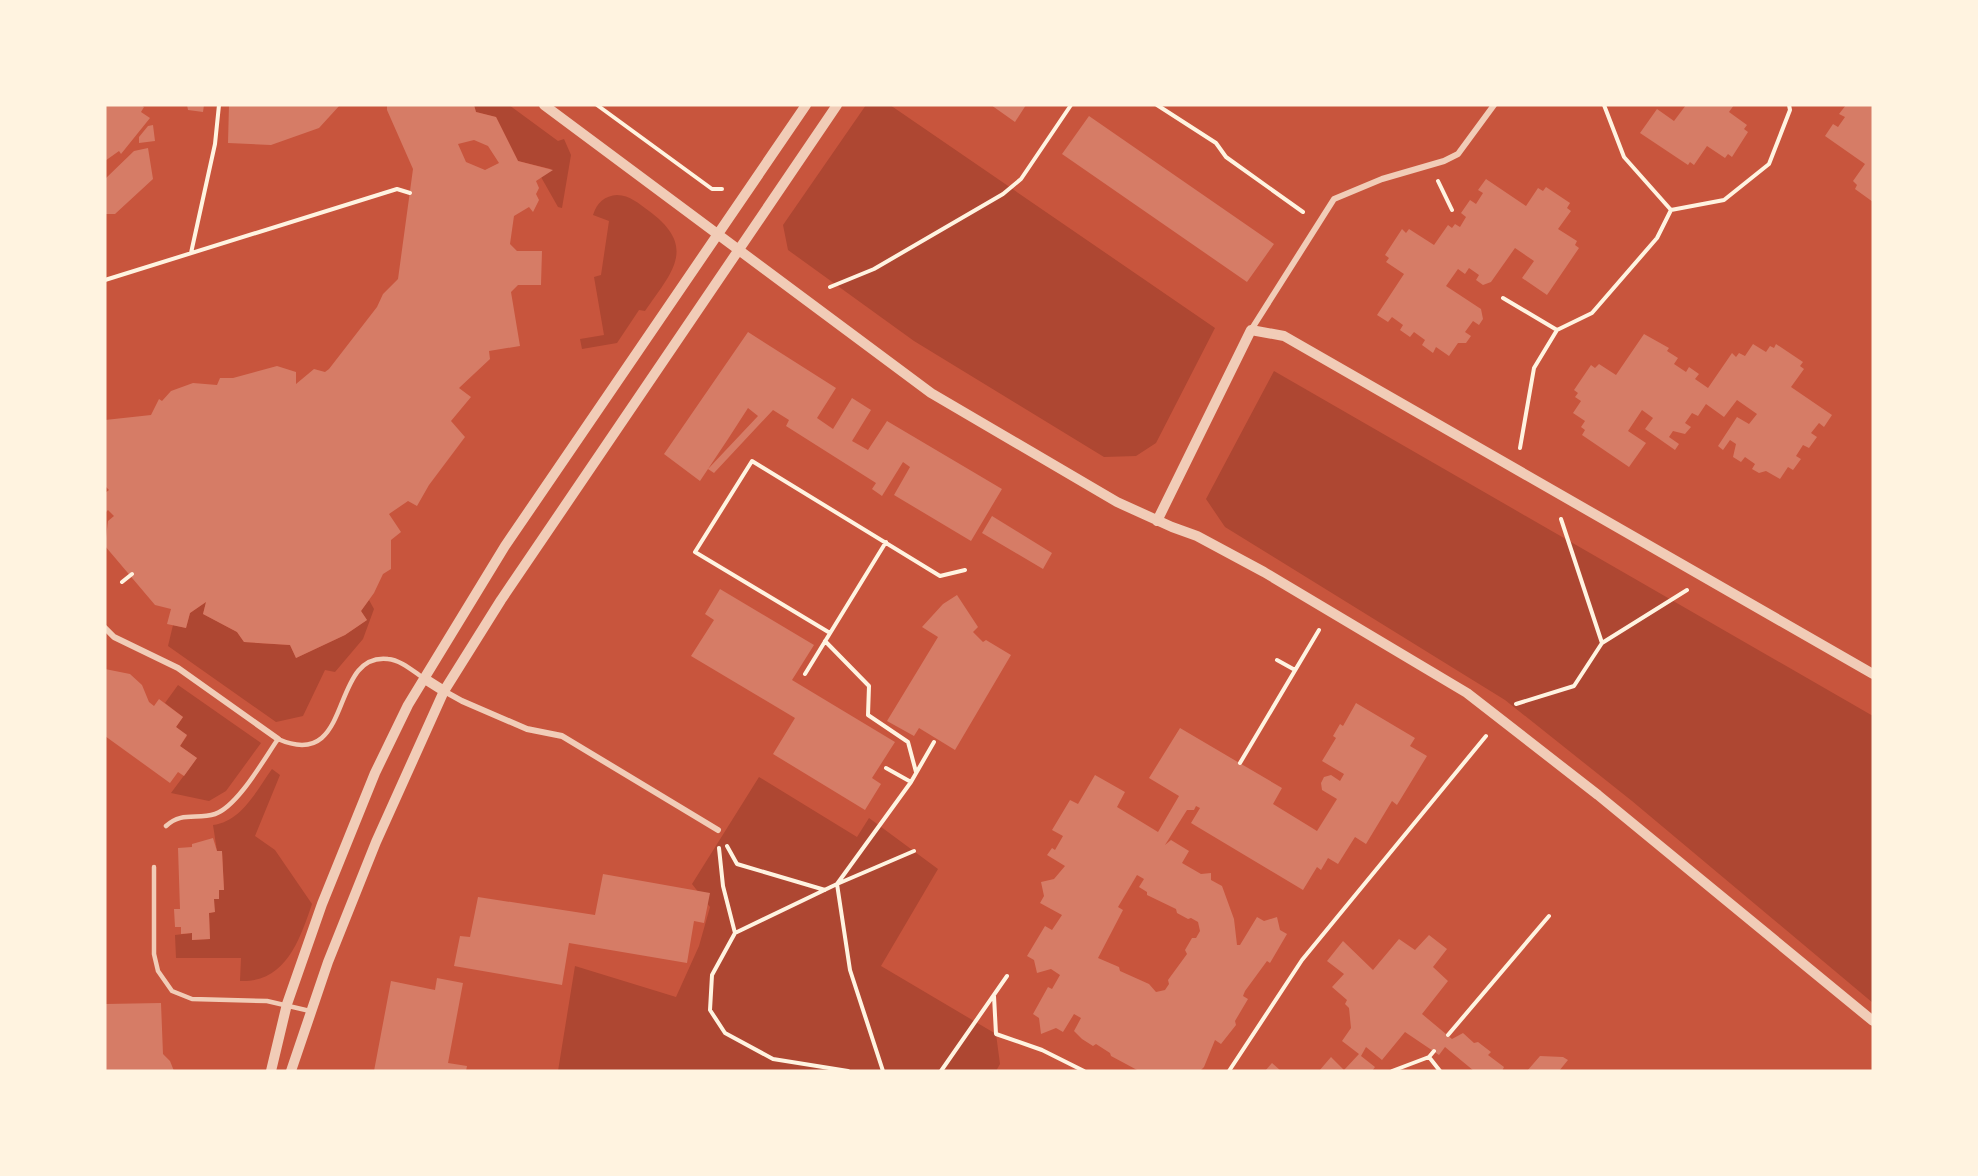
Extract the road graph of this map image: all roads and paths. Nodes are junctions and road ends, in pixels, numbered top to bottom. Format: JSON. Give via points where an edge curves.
{"nodes":[{"id":1,"x":219,"y":105,"type":"edge"},
{"id":2,"x":544,"y":105,"type":"edge"},
{"id":3,"x":597,"y":105,"type":"edge"},
{"id":4,"x":806,"y":105,"type":"edge"},
{"id":5,"x":837,"y":105,"type":"edge"},
{"id":6,"x":1071,"y":105,"type":"edge"},
{"id":7,"x":1157,"y":105,"type":"edge"},
{"id":8,"x":1494,"y":105,"type":"edge"},
{"id":9,"x":1604,"y":105,"type":"edge"},
{"id":10,"x":1789,"y":105,"type":"edge"},
{"id":11,"x":1429,"y":164,"type":"junction"},
{"id":12,"x":728,"y":189,"type":"dead end"},
{"id":13,"x":410,"y":193,"type":"dead end"},
{"id":14,"x":1452,"y":210,"type":"dead end"},
{"id":15,"x":1671,"y":210,"type":"junction"},
{"id":16,"x":1319,"y":223,"type":"junction"},
{"id":17,"x":718,"y":234,"type":"junction"},
{"id":18,"x":737,"y":249,"type":"junction"},
{"id":19,"x":191,"y":254,"type":"junction"},
{"id":20,"x":105,"y":280,"type":"edge"},
{"id":21,"x":830,"y":287,"type":"dead end"},
{"id":22,"x":1503,"y":298,"type":"dead end"},
{"id":23,"x":1251,"y":330,"type":"junction"},
{"id":24,"x":1557,"y":330,"type":"junction"},
{"id":25,"x":1520,"y":448,"type":"dead end"},
{"id":26,"x":1559,"y":513,"type":"dead end"},
{"id":27,"x":1157,"y":521,"type":"junction"},
{"id":28,"x":886,"y":542,"type":"junction"},
{"id":29,"x":965,"y":570,"type":"dead end"},
{"id":30,"x":132,"y":574,"type":"dead end"},
{"id":31,"x":122,"y":582,"type":"dead end"},
{"id":32,"x":1690,"y":588,"type":"dead end"},
{"id":33,"x":1331,"y":611,"type":"junction"},
{"id":34,"x":105,"y":628,"type":"edge"},
{"id":35,"x":830,"y":633,"type":"junction"},
{"id":36,"x":825,"y":641,"type":"junction"},
{"id":37,"x":1602,"y":643,"type":"junction"},
{"id":38,"x":1277,"y":660,"type":"dead end"},
{"id":39,"x":1295,"y":670,"type":"junction"},
{"id":40,"x":805,"y":674,"type":"dead end"},
{"id":41,"x":1873,"y":674,"type":"edge"},
{"id":42,"x":425,"y":678,"type":"junction"},
{"id":43,"x":444,"y":691,"type":"junction"},
{"id":44,"x":1507,"y":707,"type":"dead end"},
{"id":45,"x":1486,"y":736,"type":"dead end"},
{"id":46,"x":278,"y":739,"type":"junction"},
{"id":47,"x":934,"y":742,"type":"dead end"},
{"id":48,"x":1240,"y":763,"type":"dead end"},
{"id":49,"x":886,"y":768,"type":"dead end"},
{"id":50,"x":916,"y":772,"type":"junction"},
{"id":51,"x":911,"y":782,"type":"junction"},
{"id":52,"x":166,"y":825,"type":"dead end"},
{"id":53,"x":718,"y":830,"type":"junction"},
{"id":54,"x":914,"y":851,"type":"dead end"},
{"id":55,"x":154,"y":867,"type":"dead end"},
{"id":56,"x":837,"y":884,"type":"junction"},
{"id":57,"x":825,"y":890,"type":"junction"},
{"id":58,"x":1549,"y":916,"type":"dead end"},
{"id":59,"x":735,"y":933,"type":"junction"},
{"id":60,"x":1007,"y":976,"type":"dead end"},
{"id":61,"x":994,"y":996,"type":"junction"},
{"id":62,"x":287,"y":1004,"type":"junction"},
{"id":63,"x":310,"y":1011,"type":"junction"},
{"id":64,"x":1873,"y":1020,"type":"edge"},
{"id":65,"x":1448,"y":1035,"type":"dead end"},
{"id":66,"x":1434,"y":1051,"type":"dead end"},
{"id":67,"x":1429,"y":1057,"type":"junction"},
{"id":68,"x":271,"y":1071,"type":"edge"},
{"id":69,"x":291,"y":1071,"type":"edge"},
{"id":70,"x":848,"y":1071,"type":"edge"},
{"id":71,"x":883,"y":1071,"type":"edge"},
{"id":72,"x":941,"y":1071,"type":"edge"},
{"id":73,"x":1084,"y":1071,"type":"edge"},
{"id":74,"x":1229,"y":1071,"type":"edge"},
{"id":75,"x":1392,"y":1071,"type":"edge"},
{"id":76,"x":1440,"y":1071,"type":"edge"}],
"edges":[{"from":1,"to":19,"type":"path","via":[[215,144]]},
{"from":2,"to":17,"type":"street"},
{"from":3,"to":12,"type":"path","via":[[712,189]]},
{"from":4,"to":17,"type":"street"},
{"from":5,"to":18,"type":"street"},
{"from":6,"to":21,"type":"path","via":[[1020,178],[1003,195],[884,263]]},
{"from":7,"to":16,"type":"path","via":[[1216,143],[1226,157]]},
{"from":8,"to":11,"type":"street","via":[[1458,154]]},
{"from":9,"to":15,"type":"path","via":[[1624,157]]},
{"from":10,"to":15,"type":"path","via":[[1769,164],[1724,200]]},
{"from":11,"to":14,"type":"path"},
{"from":11,"to":16,"type":"street","via":[[1382,178],[1334,200]]},
{"from":13,"to":19,"type":"path","via":[[397,189]]},
{"from":15,"to":24,"type":"path","via":[[1657,238],[1592,314]]},
{"from":16,"to":23,"type":"street"},
{"from":17,"to":18,"type":"street"},
{"from":17,"to":42,"type":"street","via":[[505,546]]},
{"from":18,"to":27,"type":"street","via":[[931,393],[1066,473]]},
{"from":18,"to":43,"type":"street"},
{"from":19,"to":20,"type":"path"},
{"from":22,"to":24,"type":"path"},
{"from":23,"to":27,"type":"street"},
{"from":23,"to":41,"type":"street","via":[[1284,336]]},
{"from":24,"to":25,"type":"path","via":[[1534,368]]},
{"from":26,"to":37,"type":"path"},
{"from":27,"to":33,"type":"street","via":[[1197,536]]},
{"from":28,"to":29,"type":"path","via":[[940,576]]},
{"from":28,"to":35,"type":"path"},
{"from":28,"to":35,"type":"path","via":[[752,461],[695,552]]},
{"from":30,"to":31,"type":"path"},
{"from":32,"to":37,"type":"path"},
{"from":33,"to":39,"type":"path"},
{"from":33,"to":64,"type":"street","via":[[1467,693],[1499,717]]},
{"from":34,"to":46,"type":"street","via":[[114,637],[178,668]]},
{"from":35,"to":36,"type":"path"},
{"from":36,"to":40,"type":"path"},
{"from":36,"to":50,"type":"path","via":[[869,686],[868,715],[908,742]]},
{"from":37,"to":44,"type":"path","via":[[1574,686]]},
{"from":38,"to":39,"type":"path"},
{"from":39,"to":48,"type":"path"},
{"from":42,"to":43,"type":"street"},
{"from":42,"to":46,"type":"lane","via":[[392,660],[376,661],[355,676],[324,739],[309,745]]},
{"from":42,"to":62,"type":"street","via":[[375,773]]},
{"from":43,"to":53,"type":"street","via":[[527,729],[562,736]]},
{"from":43,"to":63,"type":"street","via":[[376,842]]},
{"from":45,"to":74,"type":"path","via":[[1302,960]]},
{"from":46,"to":52,"type":"lane","via":[[227,807],[211,815],[179,817]]},
{"from":47,"to":50,"type":"path"},
{"from":49,"to":51,"type":"path"},
{"from":50,"to":51,"type":"path"},
{"from":51,"to":56,"type":"path"},
{"from":53,"to":57,"type":"path","via":[[737,864]]},
{"from":53,"to":59,"type":"path","via":[[723,886]]},
{"from":54,"to":56,"type":"path"},
{"from":55,"to":62,"type":"lane","via":[[154,954],[158,972],[167,986],[192,999]]},
{"from":56,"to":57,"type":"path"},
{"from":56,"to":71,"type":"path","via":[[850,970]]},
{"from":57,"to":59,"type":"path"},
{"from":58,"to":65,"type":"path"},
{"from":59,"to":70,"type":"path","via":[[712,975],[711,1010],[725,1034],[773,1059]]},
{"from":60,"to":61,"type":"path"},
{"from":61,"to":72,"type":"path"},
{"from":61,"to":73,"type":"path","via":[[996,1034],[1042,1050]]},
{"from":62,"to":63,"type":"lane"},
{"from":62,"to":68,"type":"street"},
{"from":63,"to":69,"type":"street"},
{"from":66,"to":67,"type":"path"},
{"from":67,"to":75,"type":"path"},
{"from":67,"to":76,"type":"path"}]}
